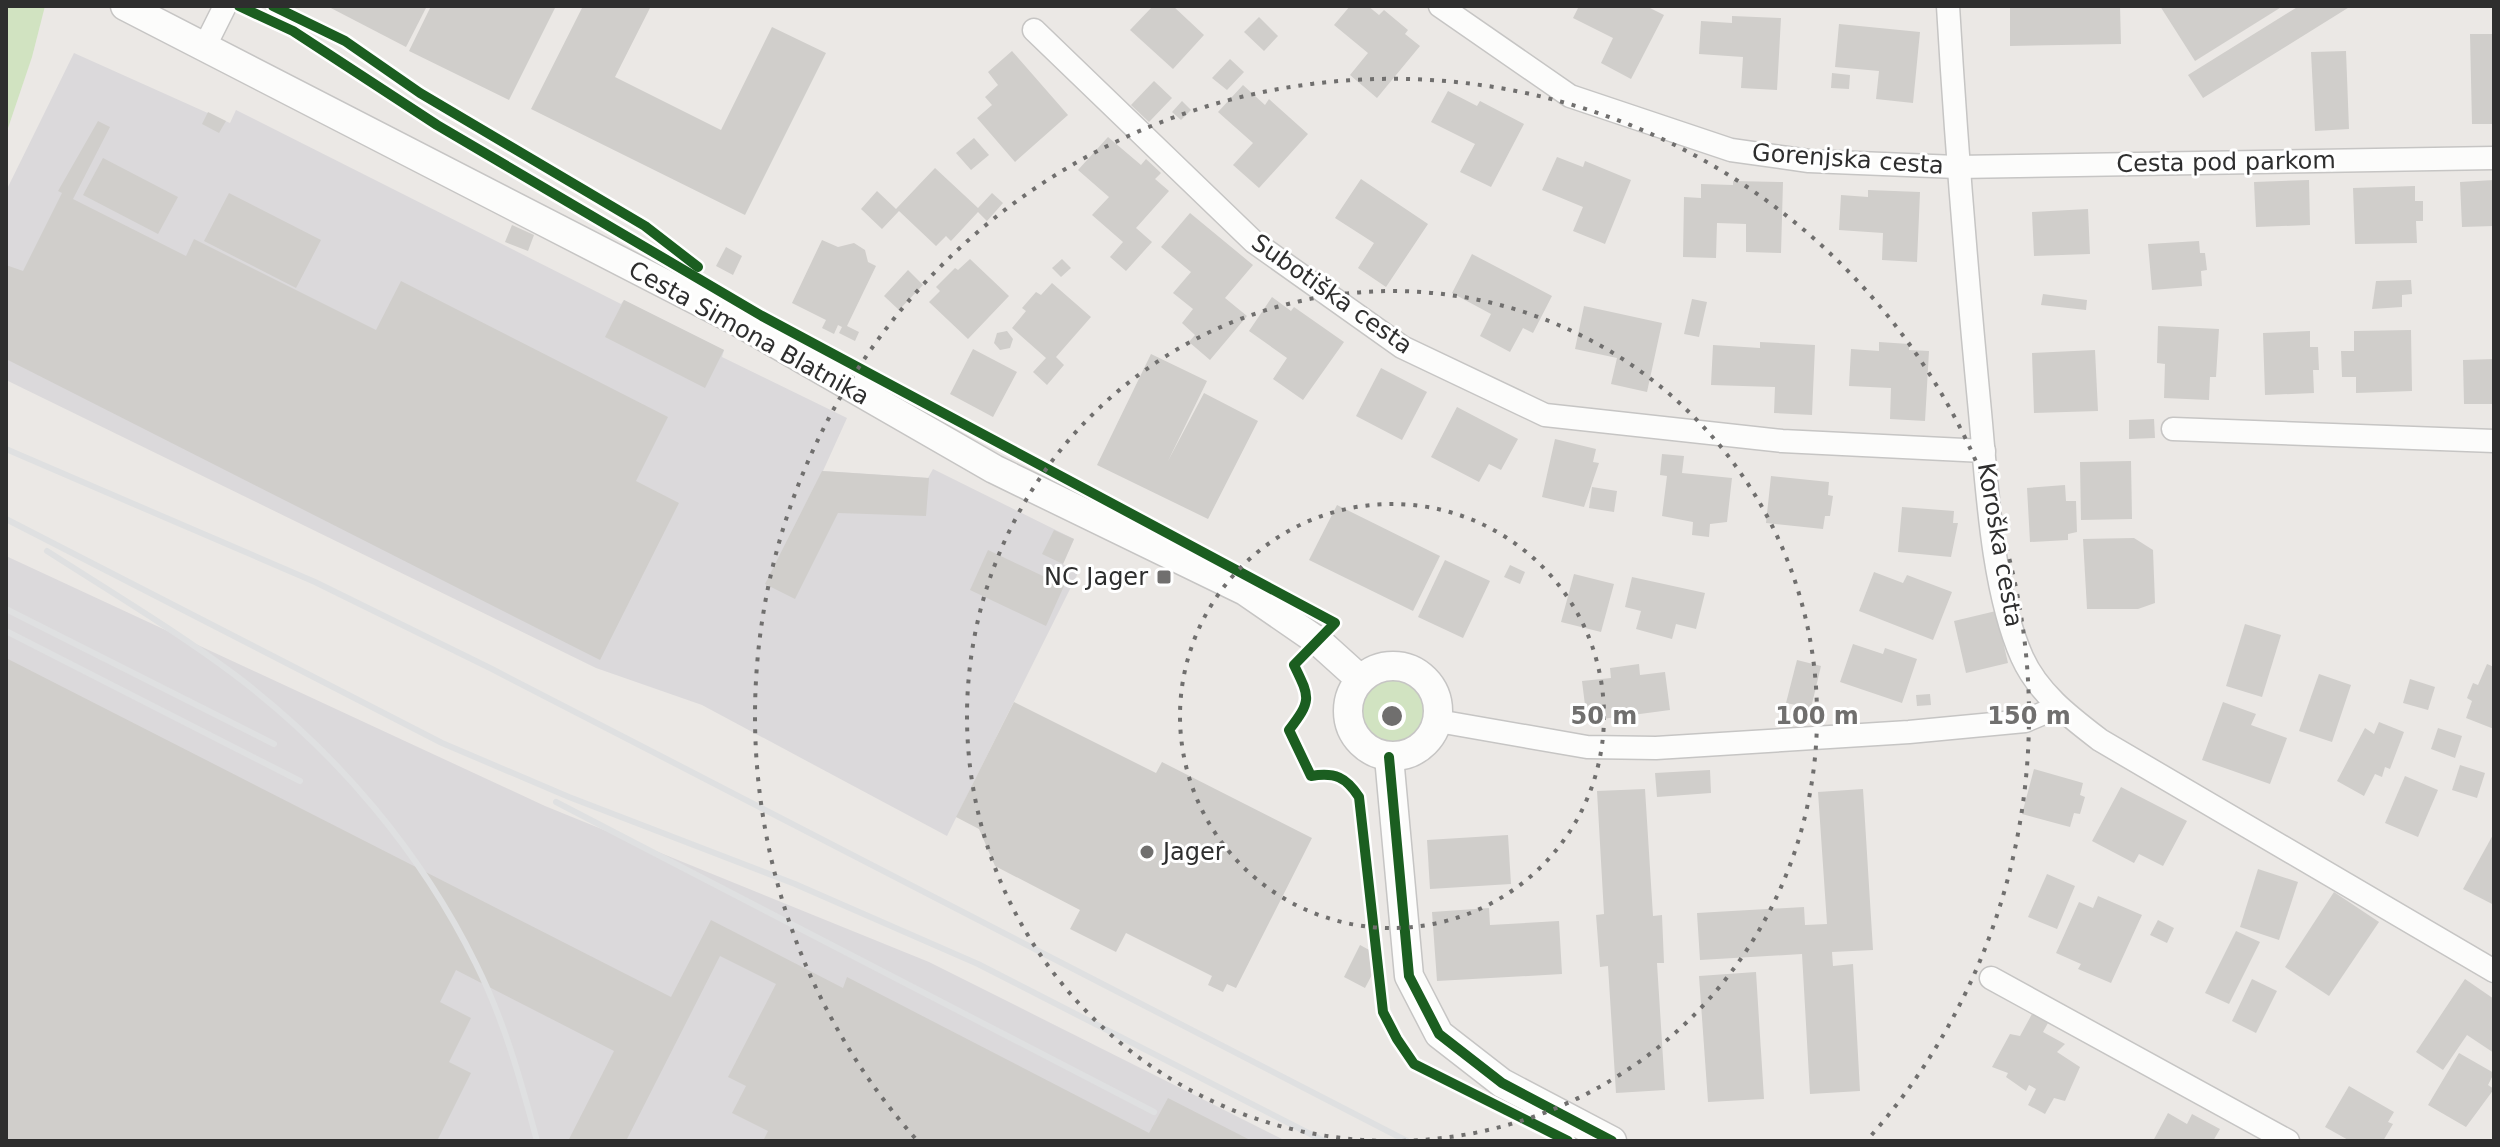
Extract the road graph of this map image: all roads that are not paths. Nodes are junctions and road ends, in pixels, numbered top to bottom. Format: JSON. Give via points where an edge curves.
{"nodes":[{"id":1,"x":125,"y":6,"type":"edge"},
{"id":2,"x":225,"y":6,"type":"edge"},
{"id":3,"x":1440,"y":6,"type":"edge"},
{"id":4,"x":1948,"y":6,"type":"edge"},
{"id":5,"x":1034,"y":30,"type":"dead end"},
{"id":6,"x":205,"y":46,"type":"junction"},
{"id":7,"x":2494,"y":158,"type":"edge"},
{"id":8,"x":1957,"y":167,"type":"junction"},
{"id":9,"x":2173,"y":429,"type":"dead end"},
{"id":10,"x":2494,"y":441,"type":"edge"},
{"id":11,"x":1984,"y":451,"type":"junction"},
{"id":12,"x":1360,"y":679,"type":"junction"},
{"id":13,"x":2058,"y":707,"type":"junction"},
{"id":14,"x":1438,"y":721,"type":"junction"},
{"id":15,"x":1389,"y":757,"type":"junction"},
{"id":16,"x":2494,"y":971,"type":"edge"},
{"id":17,"x":1991,"y":978,"type":"dead end"},
{"id":18,"x":1612,"y":1141,"type":"edge"},
{"id":19,"x":2288,"y":1141,"type":"edge"}],
"edges":[{"from":1,"to":6,"type":"street","name":"Cesta Simona Blatnika"},
{"from":2,"to":6,"type":"street"},
{"from":3,"to":8,"type":"street","name":"Gorenjska cesta","via":[[1570,96],[1664,130],[1731,150],[1809,161]]},
{"from":4,"to":8,"type":"street","name":"Koroška cesta"},
{"from":5,"to":11,"type":"street","name":"Subotiška cesta","via":[[1254,242],[1402,347],[1545,415],[1782,441]]},
{"from":6,"to":12,"type":"street","name":"Cesta Simona Blatnika","via":[[735,320],[994,469],[1245,591],[1319,642]]},
{"from":7,"to":8,"type":"street","name":"Cesta pod parkom"},
{"from":8,"to":11,"type":"street","name":"Koroška cesta"},
{"from":9,"to":10,"type":"street"},
{"from":11,"to":13,"type":"street","name":"Koroška cesta","via":[[2007,615],[2023,659]]},
{"from":12,"to":14,"type":"street","via":[[1376,668],[1396,665],[1415,670],[1434,692]]},
{"from":12,"to":15,"type":"street","via":[[1348,702],[1350,728],[1373,753]]},
{"from":13,"to":14,"type":"street","via":[[2025,721],[1656,748],[1587,747]]},
{"from":13,"to":16,"type":"street","name":"Koroška cesta","via":[[2100,740]]},
{"from":14,"to":15,"type":"street","via":[[1421,748]]},
{"from":15,"to":18,"type":"street","via":[[1409,976],[1439,1034],[1502,1083]]},
{"from":17,"to":19,"type":"street"}]}
